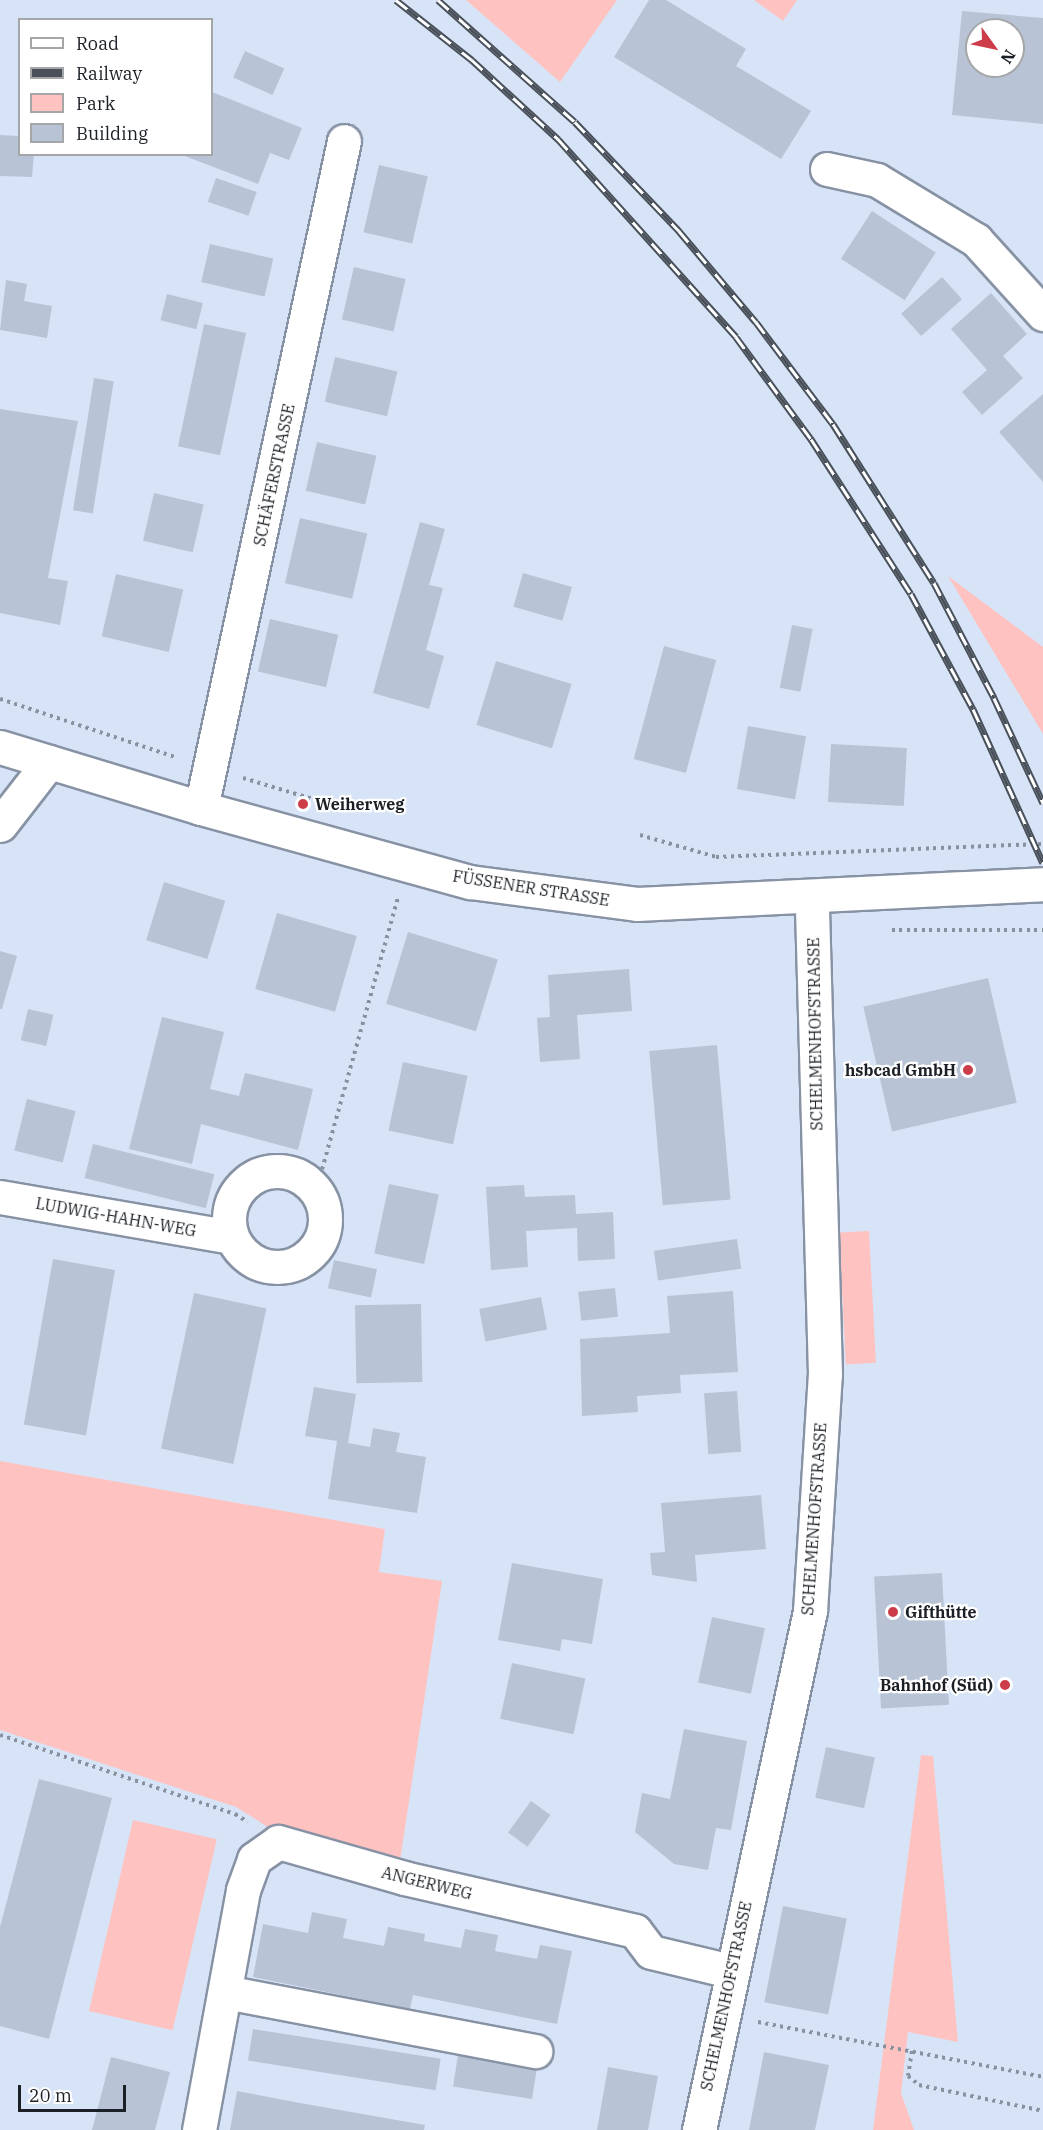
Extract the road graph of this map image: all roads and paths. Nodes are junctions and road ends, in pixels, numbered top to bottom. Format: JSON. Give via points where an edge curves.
{"nodes":[{"id":1,"x":344,"y":141,"type":"dead end"},
{"id":2,"x":827,"y":169,"type":"dead end"},
{"id":3,"x":1043,"y":314,"type":"edge"},
{"id":4,"x":0,"y":747,"type":"edge"},
{"id":5,"x":49,"y":762,"type":"junction"},
{"id":6,"x":201,"y":808,"type":"junction"},
{"id":7,"x":0,"y":825,"type":"edge"},
{"id":8,"x":640,"y":835,"type":"dead end"},
{"id":9,"x":1043,"y":844,"type":"edge"},
{"id":10,"x":1043,"y":884,"type":"edge"},
{"id":11,"x":399,"y":892,"type":"dead end"},
{"id":12,"x":812,"y":897,"type":"junction"},
{"id":13,"x":316,"y":1191,"type":"junction"},
{"id":14,"x":0,"y":1197,"type":"edge"},
{"id":15,"x":232,"y":1237,"type":"junction"},
{"id":16,"x":0,"y":1735,"type":"edge"},
{"id":17,"x":278,"y":1842,"type":"junction"},
{"id":18,"x":730,"y":1971,"type":"junction"},
{"id":19,"x":225,"y":1992,"type":"junction"},
{"id":20,"x":721,"y":2016,"type":"junction"},
{"id":21,"x":535,"y":2051,"type":"dead end"},
{"id":22,"x":912,"y":2051,"type":"junction"},
{"id":23,"x":1043,"y":2077,"type":"edge"},
{"id":24,"x":1043,"y":2111,"type":"edge"},
{"id":25,"x":199,"y":2130,"type":"edge"},
{"id":26,"x":699,"y":2130,"type":"edge"}],
"edges":[{"from":1,"to":6,"type":"street","name":"SCHÄFERSTRASSE"},
{"from":2,"to":3,"type":"street","via":[[877,180],[976,240]]},
{"from":4,"to":5,"type":"street","name":"FÜSSENER STRASSE"},
{"from":5,"to":6,"type":"street","name":"FÜSSENER STRASSE"},
{"from":5,"to":7,"type":"street"},
{"from":6,"to":12,"type":"street","name":"FÜSSENER STRASSE","via":[[470,882],[637,904]]},
{"from":8,"to":9,"type":"path","via":[[716,857]]},
{"from":10,"to":12,"type":"street","name":"FÜSSENER STRASSE"},
{"from":11,"to":13,"type":"path"},
{"from":12,"to":18,"type":"street","name":"SCHELMENHOFSTRASSE","via":[[825,1374],[810,1611]]},
{"from":13,"to":15,"type":"street","via":[[291,1173],[276,1170],[248,1181],[230,1206]]},
{"from":13,"to":15,"type":"street","via":[[325,1222],[321,1237],[300,1261],[268,1266],[240,1250]]},
{"from":14,"to":15,"type":"street","name":"LUDWIG-HAHN-WEG"},
{"from":16,"to":17,"type":"path","via":[[235,1814]]},
{"from":17,"to":18,"type":"street","name":"ANGERWEG","via":[[404,1878],[635,1931],[651,1952]]},
{"from":17,"to":19,"type":"street","via":[[254,1859],[243,1890]]},
{"from":18,"to":20,"type":"street","name":"SCHELMENHOFSTRASSE"},
{"from":19,"to":21,"type":"street"},
{"from":19,"to":25,"type":"street"},
{"from":20,"to":22,"type":"path"},
{"from":20,"to":26,"type":"street","name":"SCHELMENHOFSTRASSE"},
{"from":22,"to":23,"type":"path"},
{"from":22,"to":24,"type":"path","via":[[908,2076],[919,2085]]}]}
